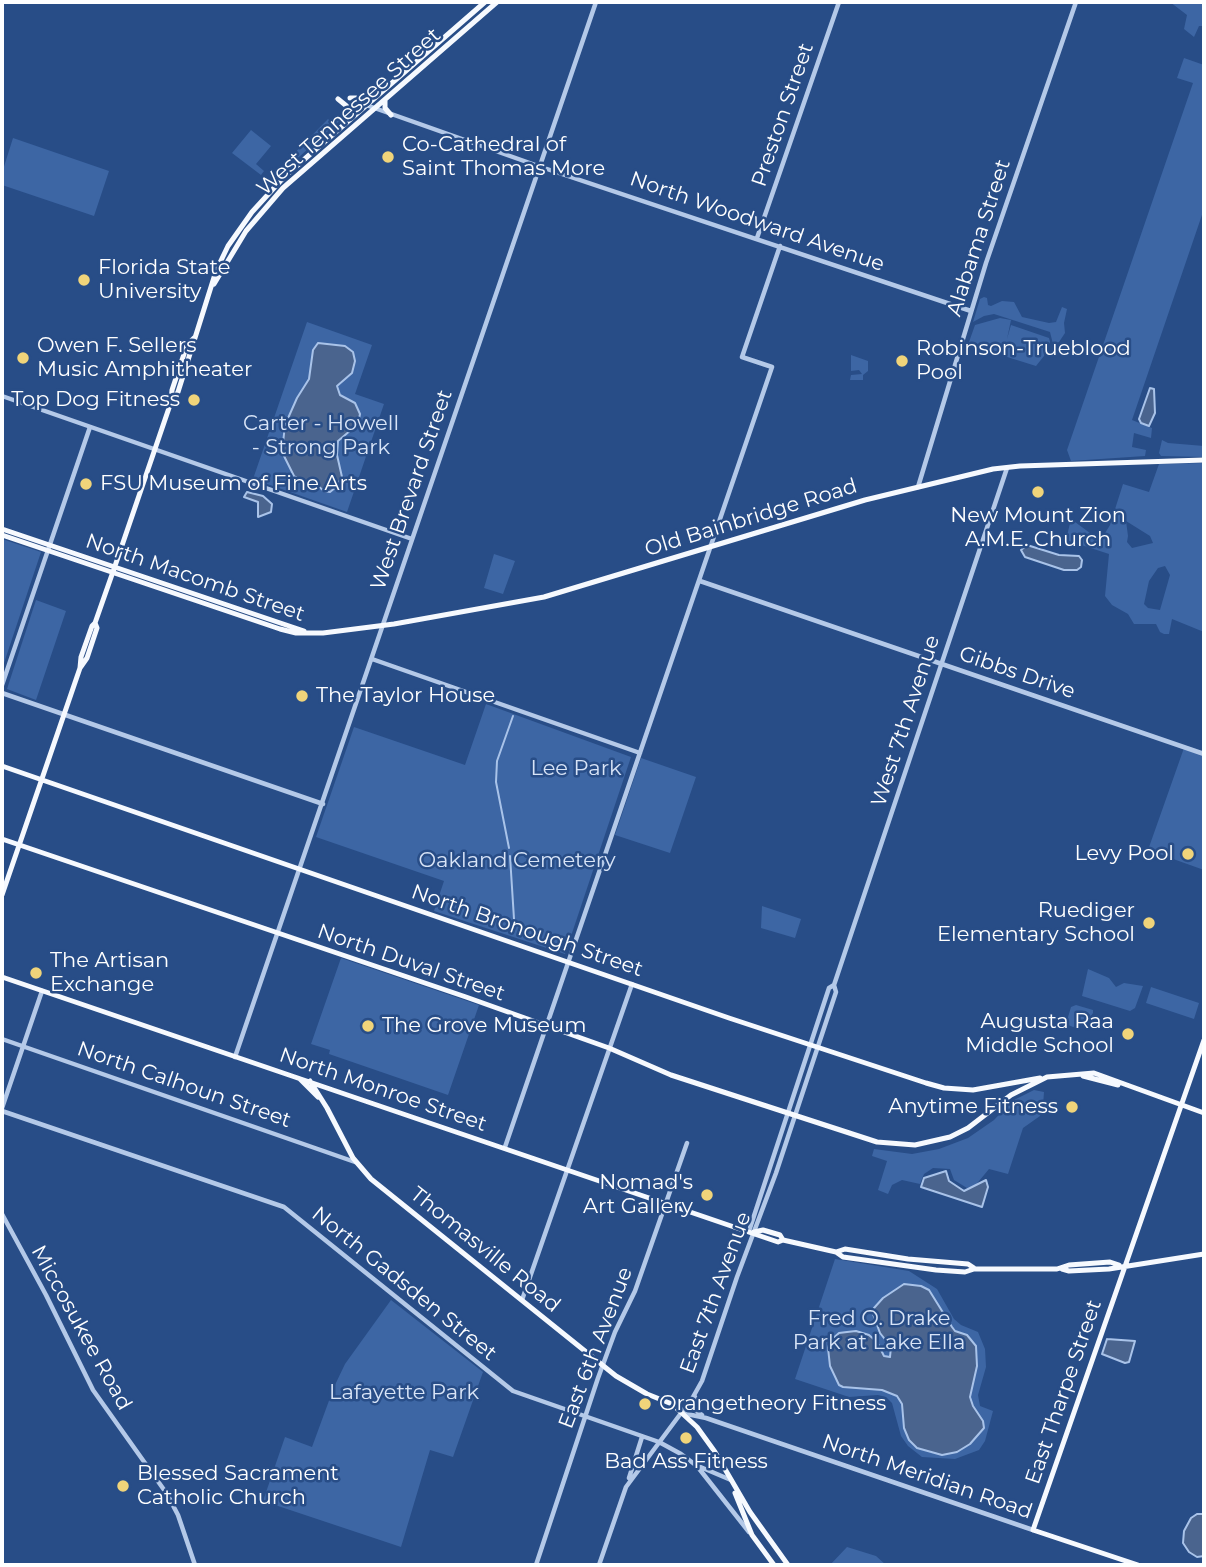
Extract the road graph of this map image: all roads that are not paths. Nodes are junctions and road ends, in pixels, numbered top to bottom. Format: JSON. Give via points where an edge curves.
{"nodes":[{"id":1,"x":485,"y":2,"type":"edge"},
{"id":2,"x":497,"y":2,"type":"edge"},
{"id":3,"x":596,"y":2,"type":"edge"},
{"id":4,"x":839,"y":2,"type":"edge"},
{"id":5,"x":1076,"y":2,"type":"edge"},
{"id":6,"x":385,"y":88,"type":"junction"},
{"id":7,"x":388,"y":96,"type":"junction"},
{"id":8,"x":350,"y":98,"type":"dead end"},
{"id":9,"x":338,"y":99,"type":"dead end"},
{"id":10,"x":364,"y":106,"type":"junction"},
{"id":11,"x":373,"y":109,"type":"junction"},
{"id":12,"x":391,"y":115,"type":"junction"},
{"id":13,"x":346,"y":121,"type":"junction"},
{"id":14,"x":541,"y":167,"type":"junction"},
{"id":15,"x":757,"y":238,"type":"junction"},
{"id":16,"x":780,"y":246,"type":"junction"},
{"id":17,"x":210,"y":290,"type":"junction"},
{"id":18,"x":971,"y":311,"type":"junction"},
{"id":19,"x":2,"y":396,"type":"edge"},
{"id":20,"x":90,"y":426,"type":"junction"},
{"id":21,"x":155,"y":450,"type":"junction"},
{"id":22,"x":1204,"y":460,"type":"edge"},
{"id":23,"x":1008,"y":467,"type":"junction"},
{"id":24,"x":922,"y":472,"type":"junction"},
{"id":25,"x":932,"y":483,"type":"junction"},
{"id":26,"x":918,"y":486,"type":"junction"},
{"id":27,"x":2,"y":529,"type":"edge"},
{"id":28,"x":2,"y":535,"type":"edge"},
{"id":29,"x":412,"y":539,"type":"junction"},
{"id":30,"x":712,"y":545,"type":"junction"},
{"id":31,"x":49,"y":548,"type":"junction"},
{"id":32,"x":114,"y":569,"type":"junction"},
{"id":33,"x":700,"y":581,"type":"junction"},
{"id":34,"x":383,"y":625,"type":"junction"},
{"id":35,"x":310,"y":633,"type":"joint"},
{"id":36,"x":372,"y":660,"type":"junction"},
{"id":37,"x":942,"y":664,"type":"junction"},
{"id":38,"x":2,"y":685,"type":"edge"},
{"id":39,"x":2,"y":693,"type":"edge"},
{"id":40,"x":64,"y":715,"type":"junction"},
{"id":41,"x":640,"y":753,"type":"junction"},
{"id":42,"x":1204,"y":754,"type":"edge"},
{"id":43,"x":2,"y":766,"type":"edge"},
{"id":44,"x":42,"y":780,"type":"junction"},
{"id":45,"x":323,"y":804,"type":"junction"},
{"id":46,"x":2,"y":839,"type":"edge"},
{"id":47,"x":19,"y":845,"type":"junction"},
{"id":48,"x":300,"y":869,"type":"junction"},
{"id":49,"x":2,"y":895,"type":"edge"},
{"id":50,"x":278,"y":933,"type":"junction"},
{"id":51,"x":568,"y":961,"type":"junction"},
{"id":52,"x":2,"y":977,"type":"edge"},
{"id":53,"x":632,"y":984,"type":"junction"},
{"id":54,"x":834,"y":985,"type":"junction"},
{"id":55,"x":42,"y":991,"type":"junction"},
{"id":56,"x":547,"y":1026,"type":"junction"},
{"id":57,"x":2,"y":1038,"type":"edge"},
{"id":58,"x":1204,"y":1040,"type":"edge"},
{"id":59,"x":811,"y":1044,"type":"junction"},
{"id":60,"x":23,"y":1046,"type":"junction"},
{"id":61,"x":818,"y":1047,"type":"junction"},
{"id":62,"x":609,"y":1048,"type":"junction"},
{"id":63,"x":235,"y":1057,"type":"junction"},
{"id":64,"x":802,"y":1069,"type":"junction"},
{"id":65,"x":809,"y":1071,"type":"junction"},
{"id":66,"x":298,"y":1077,"type":"junction"},
{"id":67,"x":1047,"y":1077,"type":"junction"},
{"id":68,"x":310,"y":1081,"type":"junction"},
{"id":69,"x":328,"y":1087,"type":"junction"},
{"id":70,"x":322,"y":1099,"type":"junction"},
{"id":71,"x":1182,"y":1106,"type":"junction"},
{"id":72,"x":2,"y":1109,"type":"edge"},
{"id":73,"x":787,"y":1113,"type":"junction"},
{"id":74,"x":1204,"y":1113,"type":"edge"},
{"id":75,"x":795,"y":1115,"type":"junction"},
{"id":76,"x":687,"y":1143,"type":"dead end"},
{"id":77,"x":505,"y":1147,"type":"junction"},
{"id":78,"x":348,"y":1149,"type":"junction"},
{"id":79,"x":341,"y":1155,"type":"junction"},
{"id":80,"x":356,"y":1162,"type":"junction"},
{"id":81,"x":568,"y":1170,"type":"junction"},
{"id":82,"x":768,"y":1170,"type":"joint"},
{"id":83,"x":776,"y":1173,"type":"joint"},
{"id":84,"x":758,"y":1204,"type":"junction"},
{"id":85,"x":665,"y":1205,"type":"junction"},
{"id":86,"x":765,"y":1206,"type":"junction"},
{"id":87,"x":2,"y":1214,"type":"edge"},
{"id":88,"x":751,"y":1231,"type":"junction"},
{"id":89,"x":836,"y":1252,"type":"junction"},
{"id":90,"x":1204,"y":1254,"type":"edge"},
{"id":91,"x":881,"y":1255,"type":"junction"},
{"id":92,"x":879,"y":1262,"type":"junction"},
{"id":93,"x":1121,"y":1265,"type":"junction"},
{"id":94,"x":974,"y":1269,"type":"junction"},
{"id":95,"x":522,"y":1300,"type":"junction"},
{"id":96,"x":603,"y":1365,"type":"junction"},
{"id":97,"x":697,"y":1392,"type":"junction"},
{"id":98,"x":681,"y":1413,"type":"junction"},
{"id":99,"x":585,"y":1417,"type":"junction"},
{"id":100,"x":705,"y":1418,"type":"junction"},
{"id":101,"x":697,"y":1427,"type":"junction"},
{"id":102,"x":642,"y":1436,"type":"junction"},
{"id":103,"x":659,"y":1442,"type":"junction"},
{"id":104,"x":697,"y":1466,"type":"junction"},
{"id":105,"x":731,"y":1480,"type":"junction"},
{"id":106,"x":626,"y":1487,"type":"junction"},
{"id":107,"x":1033,"y":1530,"type":"junction"},
{"id":108,"x":752,"y":1535,"type":"junction"},
{"id":109,"x":195,"y":1565,"type":"edge"},
{"id":110,"x":536,"y":1565,"type":"edge"},
{"id":111,"x":599,"y":1565,"type":"edge"},
{"id":112,"x":774,"y":1565,"type":"edge"},
{"id":113,"x":788,"y":1565,"type":"edge"},
{"id":114,"x":1138,"y":1565,"type":"edge"}],
"edges":[{"from":1,"to":6,"type":"main road","name":"West Tennessee Street"},
{"from":2,"to":7,"type":"main road","name":"West Tennessee Street"},
{"from":3,"to":14,"type":"street","name":"West Brevard Street"},
{"from":4,"to":15,"type":"street","name":"Preston Street"},
{"from":5,"to":18,"type":"street","name":"Alabama Street"},
{"from":6,"to":8,"type":"main road","via":[[365,98]]},
{"from":6,"to":10,"type":"main road","name":"West Tennessee Street"},
{"from":7,"to":11,"type":"main road","name":"West Tennessee Street"},
{"from":7,"to":12,"type":"main road","via":[[384,106]]},
{"from":9,"to":13,"type":"main road","via":[[349,108]]},
{"from":10,"to":11,"type":"street","name":"North Woodward Avenue"},
{"from":10,"to":13,"type":"main road","name":"West Tennessee Street"},
{"from":11,"to":12,"type":"street","name":"North Woodward Avenue"},
{"from":11,"to":17,"type":"main road","name":"West Tennessee Street","via":[[269,202]]},
{"from":12,"to":14,"type":"street","name":"North Woodward Avenue"},
{"from":13,"to":17,"type":"main road","name":"West Tennessee Street","via":[[256,207],[225,252]]},
{"from":14,"to":15,"type":"street","name":"North Woodward Avenue"},
{"from":14,"to":29,"type":"street","name":"West Brevard Street"},
{"from":15,"to":16,"type":"street","name":"North Woodward Avenue"},
{"from":16,"to":18,"type":"street","name":"North Woodward Avenue"},
{"from":16,"to":30,"type":"street","via":[[742,357],[772,367]]},
{"from":17,"to":21,"type":"main road","name":"West Tennessee Street"},
{"from":18,"to":24,"type":"street","name":"Alabama Street"},
{"from":19,"to":20,"type":"street"},
{"from":20,"to":21,"type":"street"},
{"from":20,"to":31,"type":"street"},
{"from":21,"to":29,"type":"street"},
{"from":21,"to":32,"type":"main road","name":"West Tennessee Street"},
{"from":22,"to":23,"type":"main road","name":"Old Bainbridge Road"},
{"from":23,"to":25,"type":"main road","name":"Old Bainbridge Road"},
{"from":23,"to":37,"type":"street","name":"West 7th Avenue"},
{"from":24,"to":25,"type":"street"},
{"from":24,"to":26,"type":"street","name":"Alabama Street"},
{"from":25,"to":26,"type":"main road","name":"Old Bainbridge Road"},
{"from":26,"to":30,"type":"main road","name":"Old Bainbridge Road"},
{"from":27,"to":31,"type":"main road","name":"North Macomb Street"},
{"from":28,"to":31,"type":"main road","name":"North Macomb Street"},
{"from":29,"to":34,"type":"street","name":"West Brevard Street"},
{"from":30,"to":33,"type":"street"},
{"from":30,"to":34,"type":"main road","name":"Old Bainbridge Road","via":[[544,597]]},
{"from":31,"to":32,"type":"main road","name":"North Macomb Street"},
{"from":31,"to":38,"type":"street"},
{"from":32,"to":35,"type":"main road","name":"North Macomb Street","via":[[280,629]]},
{"from":32,"to":40,"type":"main road","name":"West Tennessee Street","via":[[90,650]]},
{"from":33,"to":37,"type":"street","name":"Gibbs Drive"},
{"from":33,"to":41,"type":"street"},
{"from":34,"to":35,"type":"main road","name":"Old Bainbridge Road"},
{"from":34,"to":36,"type":"street","name":"West Brevard Street"},
{"from":36,"to":41,"type":"street"},
{"from":36,"to":45,"type":"street","name":"West Brevard Street"},
{"from":37,"to":42,"type":"street","name":"Gibbs Drive"},
{"from":37,"to":54,"type":"street","name":"West 7th Avenue"},
{"from":39,"to":40,"type":"street"},
{"from":40,"to":44,"type":"main road","name":"West Tennessee Street"},
{"from":40,"to":45,"type":"street"},
{"from":41,"to":51,"type":"street"},
{"from":43,"to":44,"type":"main road","name":"North Bronough Street"},
{"from":44,"to":47,"type":"main road","name":"West Tennessee Street"},
{"from":44,"to":48,"type":"main road","name":"North Bronough Street"},
{"from":45,"to":48,"type":"street","name":"West Brevard Street"},
{"from":46,"to":47,"type":"main road","name":"North Duval Street"},
{"from":47,"to":49,"type":"main road","name":"West Tennessee Street"},
{"from":47,"to":50,"type":"main road","name":"North Duval Street"},
{"from":48,"to":50,"type":"street","name":"West Brevard Street"},
{"from":48,"to":51,"type":"main road","name":"North Bronough Street"},
{"from":50,"to":56,"type":"main road","name":"North Duval Street"},
{"from":50,"to":63,"type":"street","name":"West Brevard Street"},
{"from":51,"to":53,"type":"main road","name":"North Bronough Street"},
{"from":51,"to":56,"type":"street"},
{"from":52,"to":55,"type":"main road","name":"North Monroe Street"},
{"from":53,"to":59,"type":"main road","name":"North Bronough Street"},
{"from":53,"to":62,"type":"street"},
{"from":54,"to":59,"type":"street","name":"West 7th Avenue","via":[[829,988]]},
{"from":54,"to":61,"type":"street","name":"West 7th Avenue","via":[[836,992]]},
{"from":55,"to":60,"type":"street"},
{"from":55,"to":63,"type":"main road","name":"North Monroe Street"},
{"from":56,"to":62,"type":"main road","name":"North Duval Street"},
{"from":56,"to":77,"type":"street"},
{"from":57,"to":60,"type":"street","name":"North Calhoun Street"},
{"from":58,"to":71,"type":"main road","name":"East Tharpe Street"},
{"from":59,"to":61,"type":"main road","name":"North Bronough Street"},
{"from":59,"to":64,"type":"street","name":"West 7th Avenue"},
{"from":60,"to":72,"type":"street"},
{"from":60,"to":79,"type":"street","name":"North Calhoun Street"},
{"from":61,"to":65,"type":"street","name":"West 7th Avenue"},
{"from":61,"to":67,"type":"main road","name":"North Bronough Street","via":[[960,1090]]},
{"from":62,"to":73,"type":"main road","name":"North Duval Street","via":[[654,1069]]},
{"from":62,"to":81,"type":"street"},
{"from":63,"to":66,"type":"main road","name":"North Monroe Street"},
{"from":64,"to":65,"type":"street"},
{"from":64,"to":73,"type":"street","name":"West 7th Avenue"},
{"from":65,"to":75,"type":"street","name":"West 7th Avenue"},
{"from":66,"to":68,"type":"main road","name":"North Monroe Street"},
{"from":66,"to":70,"type":"main road","name":"Thomasville Road"},
{"from":67,"to":71,"type":"main road","name":"North Duval Street","via":[[1101,1075]]},
{"from":67,"to":75,"type":"main road","name":"North Duval Street","via":[[1011,1095],[957,1134],[929,1144],[877,1142]]},
{"from":68,"to":69,"type":"main road","name":"North Monroe Street"},
{"from":68,"to":70,"type":"main road","name":"Thomasville Road"},
{"from":69,"to":70,"type":"main road"},
{"from":69,"to":77,"type":"main road","name":"North Monroe Street"},
{"from":70,"to":78,"type":"main road","name":"Thomasville Road"},
{"from":71,"to":74,"type":"main road","name":"North Duval Street"},
{"from":71,"to":93,"type":"main road","name":"East Tharpe Street"},
{"from":72,"to":99,"type":"street","name":"North Gadsden Street","via":[[284,1207],[507,1388]]},
{"from":73,"to":75,"type":"main road","name":"North Duval Street"},
{"from":73,"to":82,"type":"street","name":"West 7th Avenue"},
{"from":75,"to":83,"type":"street","name":"West 7th Avenue"},
{"from":76,"to":85,"type":"street","name":"East 6th Avenue"},
{"from":77,"to":81,"type":"main road","name":"North Monroe Street"},
{"from":78,"to":79,"type":"street"},
{"from":78,"to":80,"type":"main road","name":"Thomasville Road"},
{"from":79,"to":80,"type":"street","name":"North Calhoun Street"},
{"from":80,"to":95,"type":"main road","name":"Thomasville Road","via":[[384,1190]]},
{"from":81,"to":85,"type":"main road","name":"North Monroe Street"},
{"from":81,"to":95,"type":"street"},
{"from":82,"to":84,"type":"street","name":"East 7th Avenue"},
{"from":83,"to":86,"type":"street","name":"East 7th Avenue"},
{"from":84,"to":86,"type":"street"},
{"from":84,"to":88,"type":"street","name":"East 7th Avenue"},
{"from":85,"to":88,"type":"main road","name":"North Monroe Street"},
{"from":85,"to":96,"type":"street","name":"East 6th Avenue","via":[[632,1300]]},
{"from":86,"to":88,"type":"street","name":"East 7th Avenue"},
{"from":87,"to":109,"type":"street","name":"Miccosukee Road","via":[[93,1390],[167,1494]]},
{"from":88,"to":89,"type":"main road","name":"North Monroe Street","via":[[778,1242]]},
{"from":88,"to":97,"type":"street","name":"East 7th Avenue"},
{"from":89,"to":91,"type":"main road","name":"North Monroe Street"},
{"from":89,"to":92,"type":"main road","name":"North Monroe Street"},
{"from":90,"to":93,"type":"main road","name":"North Monroe Street"},
{"from":91,"to":92,"type":"main road"},
{"from":91,"to":94,"type":"main road","name":"North Monroe Street","via":[[968,1264]]},
{"from":92,"to":94,"type":"main road","name":"North Monroe Street","via":[[965,1272]]},
{"from":93,"to":94,"type":"main road","name":"North Monroe Street"},
{"from":93,"to":107,"type":"main road","name":"East Tharpe Street"},
{"from":95,"to":96,"type":"main road","name":"Thomasville Road"},
{"from":96,"to":98,"type":"main road","name":"Thomasville Road"},
{"from":96,"to":99,"type":"street","name":"East 6th Avenue"},
{"from":97,"to":98,"type":"street","name":"East 7th Avenue"},
{"from":97,"to":100,"type":"street","via":[[694,1409]]},
{"from":98,"to":100,"type":"street","name":"North Meridian Road"},
{"from":98,"to":101,"type":"main road","name":"Thomasville Road"},
{"from":98,"to":103,"type":"street","name":"East 7th Avenue"},
{"from":99,"to":102,"type":"street","name":"North Gadsden Street"},
{"from":99,"to":110,"type":"street","name":"East 6th Avenue"},
{"from":100,"to":101,"type":"street"},
{"from":100,"to":107,"type":"street","name":"North Meridian Road"},
{"from":101,"to":105,"type":"main road","name":"Thomasville Road"},
{"from":102,"to":103,"type":"street","name":"North Gadsden Street"},
{"from":102,"to":106,"type":"street","name":"East 7th Avenue"},
{"from":103,"to":104,"type":"street","name":"North Gadsden Street"},
{"from":103,"to":106,"type":"street","name":"East 7th Avenue"},
{"from":104,"to":105,"type":"street"},
{"from":104,"to":108,"type":"street","name":"North Gadsden Street"},
{"from":105,"to":108,"type":"main road","name":"Thomasville Road"},
{"from":105,"to":113,"type":"main road","name":"Thomasville Road"},
{"from":106,"to":111,"type":"street","name":"East 7th Avenue"},
{"from":107,"to":114,"type":"main road","name":"North Meridian Road"},
{"from":108,"to":112,"type":"main road","name":"Thomasville Road"}]}
